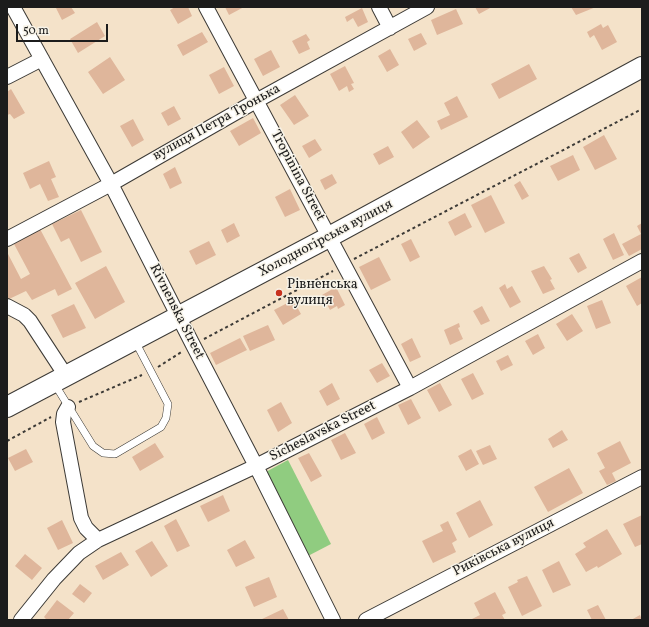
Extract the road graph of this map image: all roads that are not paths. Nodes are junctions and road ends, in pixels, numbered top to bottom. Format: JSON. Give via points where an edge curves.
{"nodes":[{"id":1,"x":13,"y":7,"type":"edge"},
{"id":2,"x":206,"y":7,"type":"edge"},
{"id":3,"x":379,"y":7,"type":"edge"},
{"id":4,"x":427,"y":7,"type":"edge"},
{"id":5,"x":390,"y":28,"type":"junction"},
{"id":6,"x":42,"y":59,"type":"junction"},
{"id":7,"x":642,"y":66,"type":"edge"},
{"id":8,"x":7,"y":77,"type":"edge"},
{"id":9,"x":256,"y":101,"type":"junction"},
{"id":10,"x":111,"y":184,"type":"junction"},
{"id":11,"x":329,"y":237,"type":"junction"},
{"id":12,"x":7,"y":239,"type":"edge"},
{"id":13,"x":642,"y":261,"type":"edge"},
{"id":14,"x":7,"y":306,"type":"edge"},
{"id":15,"x":179,"y":317,"type":"junction"},
{"id":16,"x":135,"y":340,"type":"junction"},
{"id":17,"x":60,"y":379,"type":"junction"},
{"id":18,"x":410,"y":388,"type":"junction"},
{"id":19,"x":7,"y":407,"type":"edge"},
{"id":20,"x":68,"y":407,"type":"junction"},
{"id":21,"x":256,"y":466,"type":"junction"},
{"id":22,"x":642,"y":477,"type":"edge"},
{"id":23,"x":98,"y":540,"type":"junction"},
{"id":24,"x":21,"y":620,"type":"edge"},
{"id":25,"x":333,"y":620,"type":"edge"},
{"id":26,"x":366,"y":620,"type":"edge"}],
"edges":[{"from":1,"to":6,"type":"street","name":"Rivnenska Street"},
{"from":2,"to":9,"type":"street","name":"Tropinina Street"},
{"from":3,"to":5,"type":"street"},
{"from":4,"to":5,"type":"street","name":"вулиця Петра Тронька"},
{"from":5,"to":9,"type":"street","name":"вулиця Петра Тронька"},
{"from":6,"to":8,"type":"street"},
{"from":6,"to":10,"type":"street","name":"Rivnenska Street"},
{"from":7,"to":11,"type":"main road","name":"Холодногірська вулиця"},
{"from":9,"to":10,"type":"street","name":"вулиця Петра Тронька"},
{"from":9,"to":11,"type":"street","name":"Tropinina Street"},
{"from":10,"to":12,"type":"street","name":"вулиця Петра Тронька"},
{"from":10,"to":15,"type":"street","name":"Rivnenska Street"},
{"from":11,"to":15,"type":"main road","name":"Холодногірська вулиця"},
{"from":11,"to":18,"type":"street","name":"Tropinina Street"},
{"from":13,"to":18,"type":"street","name":"Sicheslavska Street"},
{"from":14,"to":17,"type":"street","via":[[30,321]]},
{"from":15,"to":16,"type":"main road","name":"Холодногірська вулиця"},
{"from":15,"to":21,"type":"street","name":"Rivnenska Street"},
{"from":16,"to":17,"type":"main road","name":"Холодногірська вулиця"},
{"from":16,"to":20,"type":"lane","via":[[168,404],[166,418],[161,427],[115,454],[103,453],[93,446]]},
{"from":17,"to":19,"type":"main road","name":"Холодногірська вулиця"},
{"from":17,"to":20,"type":"lane"},
{"from":18,"to":21,"type":"street","name":"Sicheslavska Street"},
{"from":20,"to":23,"type":"street","via":[[63,422],[80,518]]},
{"from":21,"to":23,"type":"street","name":"Sicheslavska Street"},
{"from":21,"to":25,"type":"street","name":"Rivnenska Street"},
{"from":22,"to":26,"type":"street","name":"Риківська вулиця"},
{"from":23,"to":24,"type":"street","name":"Sicheslavska Street","via":[[79,553]]}]}
